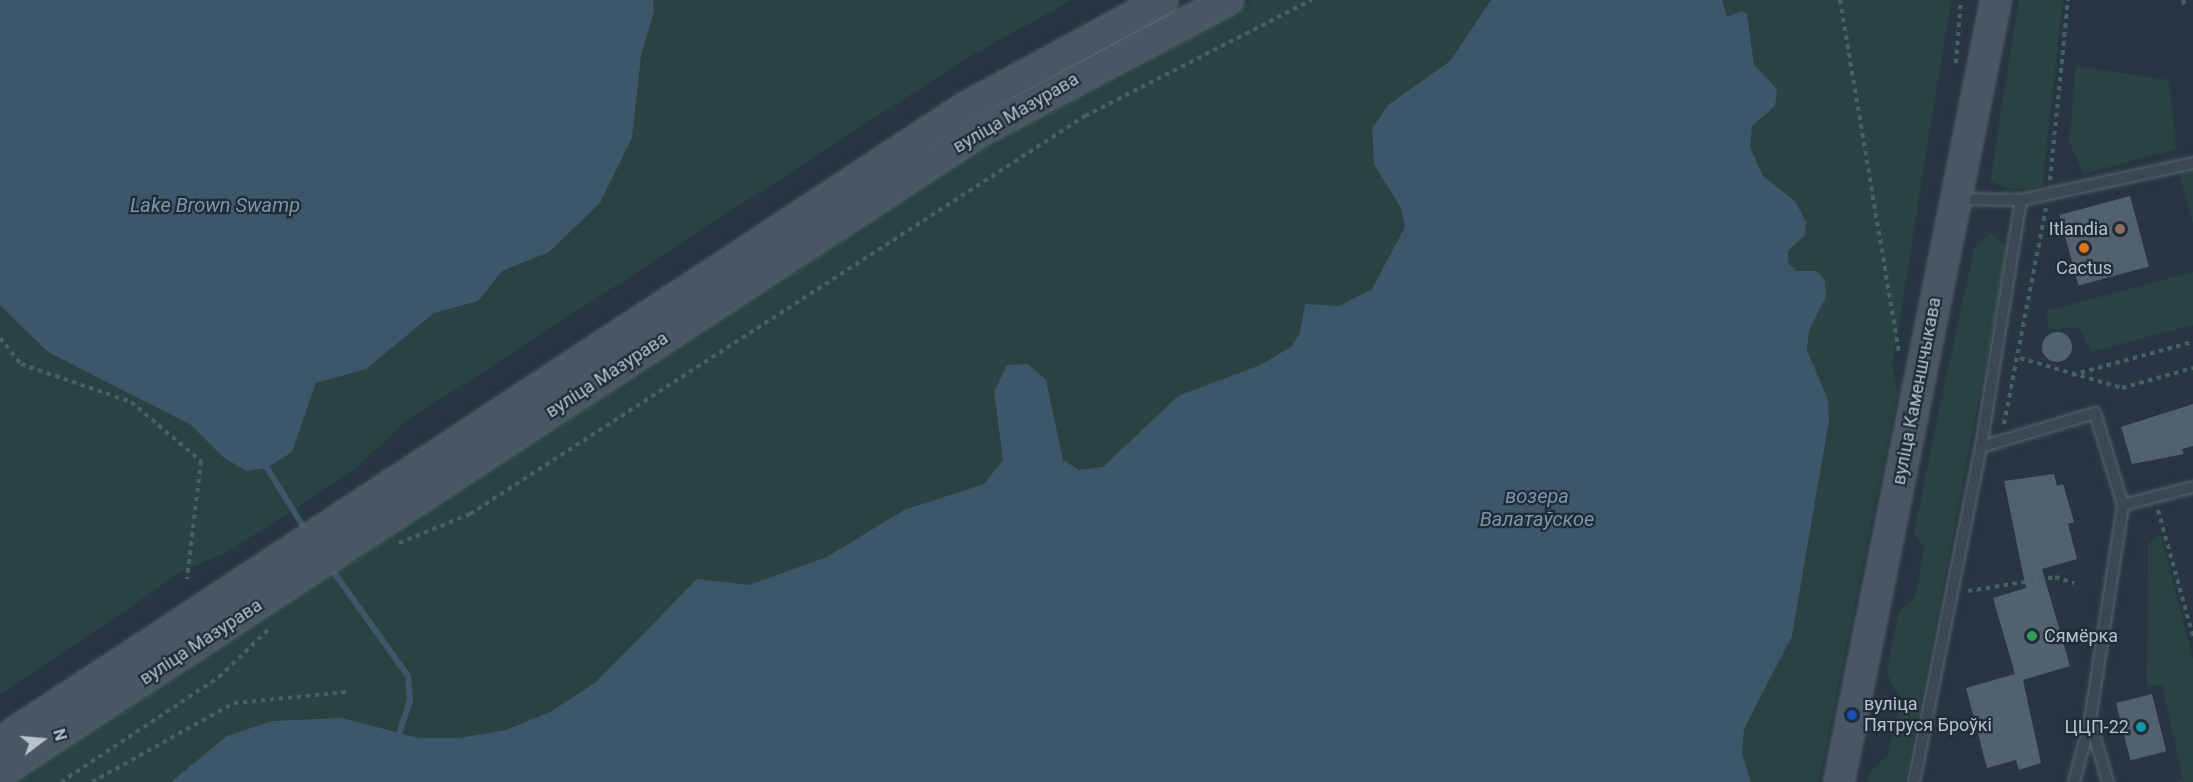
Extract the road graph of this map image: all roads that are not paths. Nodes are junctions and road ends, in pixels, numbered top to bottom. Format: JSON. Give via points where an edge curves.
{"nodes":[{"id":1,"x":1163,"y":0,"type":"edge"},
{"id":2,"x":1228,"y":0,"type":"edge"},
{"id":3,"x":1996,"y":0,"type":"edge"},
{"id":4,"x":2193,"y":163,"type":"edge"},
{"id":5,"x":1956,"y":199,"type":"junction"},
{"id":6,"x":2021,"y":200,"type":"junction"},
{"id":7,"x":1981,"y":447,"type":"junction"},
{"id":8,"x":2193,"y":487,"type":"edge"},
{"id":9,"x":2123,"y":505,"type":"junction"},
{"id":10,"x":383,"y":522,"type":"junction"},
{"id":11,"x":262,"y":602,"type":"junction"},
{"id":12,"x":2090,"y":721,"type":"junction"},
{"id":13,"x":0,"y":742,"type":"edge"},
{"id":14,"x":0,"y":773,"type":"edge"},
{"id":15,"x":1839,"y":782,"type":"edge"},
{"id":16,"x":1914,"y":782,"type":"edge"},
{"id":17,"x":2074,"y":782,"type":"edge"},
{"id":18,"x":2108,"y":782,"type":"edge"}],
"edges":[{"from":1,"to":10,"type":"main road","name":"вуліца Мазурава","via":[[966,107]]},
{"from":2,"to":10,"type":"main road","name":"вуліца Мазурава","via":[[980,132]]},
{"from":3,"to":5,"type":"main road","name":"вуліца Каменшчыкава"},
{"from":4,"to":6,"type":"lane"},
{"from":5,"to":6,"type":"lane"},
{"from":5,"to":15,"type":"main road","name":"вуліца Каменшчыкава"},
{"from":6,"to":7,"type":"lane"},
{"from":7,"to":9,"type":"lane","via":[[2095,413]]},
{"from":7,"to":16,"type":"lane"},
{"from":8,"to":9,"type":"lane"},
{"from":9,"to":12,"type":"lane"},
{"from":10,"to":11,"type":"main road","name":"вуліца Мазурава"},
{"from":11,"to":13,"type":"main road","name":"вуліца Мазурава"},
{"from":11,"to":14,"type":"main road","name":"вуліца Мазурава"},
{"from":12,"to":17,"type":"lane"},
{"from":12,"to":18,"type":"lane"}]}
